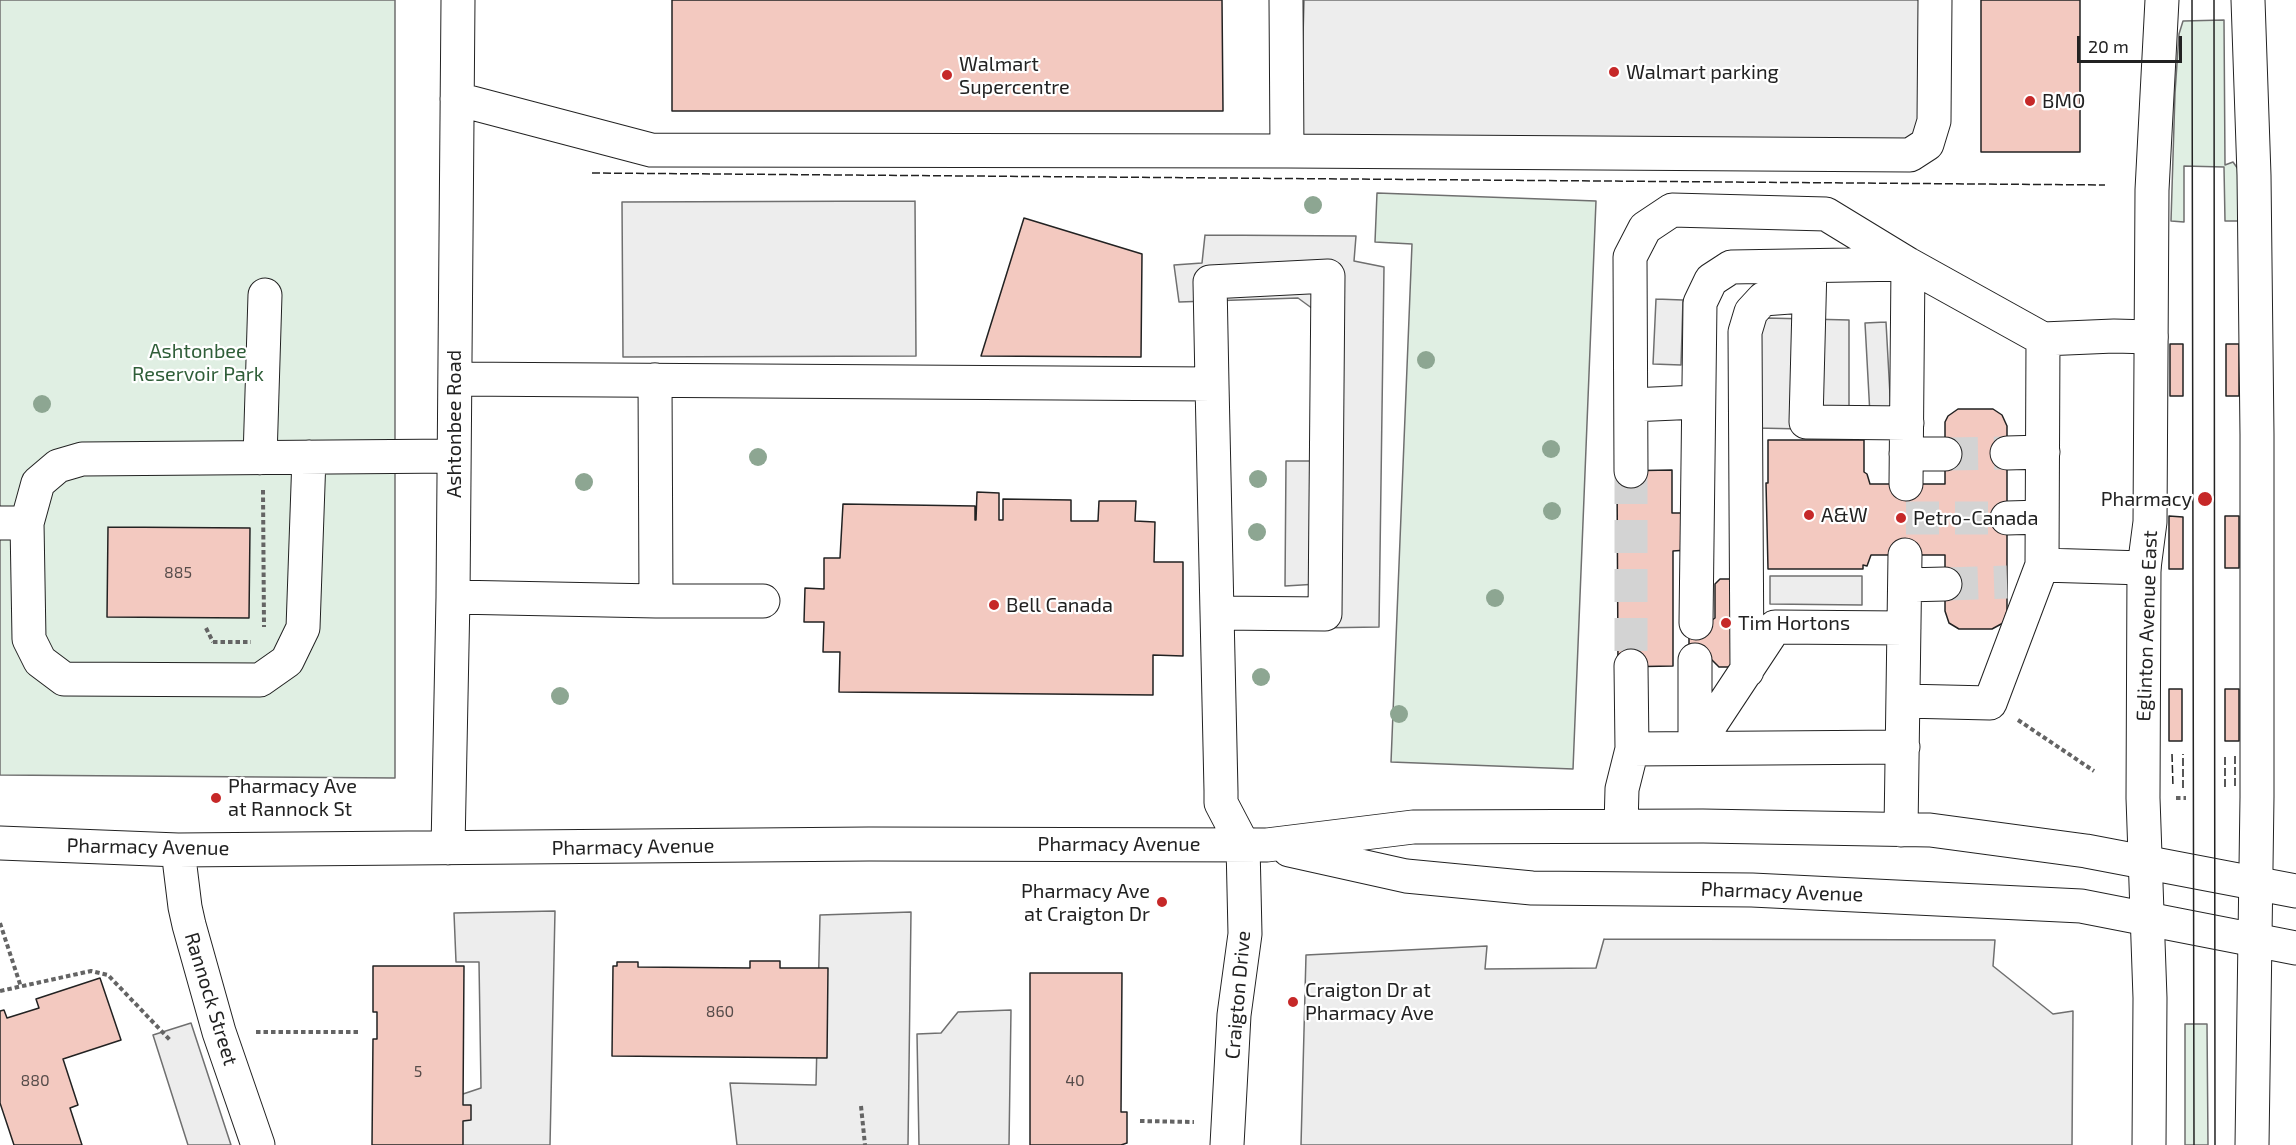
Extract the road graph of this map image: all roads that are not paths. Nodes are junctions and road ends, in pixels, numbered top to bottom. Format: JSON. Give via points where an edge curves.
{"nodes":[{"id":1,"x":458,"y":0,"type":"edge"},
{"id":2,"x":1286,"y":0,"type":"edge"},
{"id":3,"x":1935,"y":0,"type":"edge"},
{"id":4,"x":2162,"y":0,"type":"edge"},
{"id":5,"x":2248,"y":0,"type":"edge"},
{"id":6,"x":457,"y":99,"type":"junction"},
{"id":7,"x":1287,"y":151,"type":"junction"},
{"id":8,"x":1908,"y":264,"type":"junction"},
{"id":9,"x":1810,"y":266,"type":"junction"},
{"id":10,"x":1757,"y":267,"type":"junction"},
{"id":11,"x":265,"y":295,"type":"dead end"},
{"id":12,"x":2151,"y":337,"type":"junction"},
{"id":13,"x":2043,"y":339,"type":"junction"},
{"id":14,"x":454,"y":379,"type":"junction"},
{"id":15,"x":655,"y":380,"type":"junction"},
{"id":16,"x":1212,"y":384,"type":"junction"},
{"id":17,"x":1698,"y":402,"type":"junction"},
{"id":18,"x":1631,"y":405,"type":"junction"},
{"id":19,"x":2043,"y":452,"type":"junction"},
{"id":20,"x":1906,"y":453,"type":"junction"},
{"id":21,"x":2007,"y":453,"type":"tunnel mouth"},
{"id":22,"x":1945,"y":454,"type":"tunnel mouth"},
{"id":23,"x":454,"y":456,"type":"junction"},
{"id":24,"x":309,"y":457,"type":"junction"},
{"id":25,"x":260,"y":458,"type":"junction"},
{"id":26,"x":1631,"y":471,"type":"tunnel mouth"},
{"id":27,"x":1698,"y":493,"type":"junction"},
{"id":28,"x":2042,"y":517,"type":"junction"},
{"id":29,"x":2007,"y":518,"type":"tunnel mouth"},
{"id":30,"x":14,"y":523,"type":"edge"},
{"id":31,"x":2145,"y":568,"type":"junction"},
{"id":32,"x":2028,"y":576,"type":"junction"},
{"id":33,"x":1945,"y":584,"type":"tunnel mouth"},
{"id":34,"x":453,"y":597,"type":"junction"},
{"id":35,"x":657,"y":601,"type":"junction"},
{"id":36,"x":763,"y":601,"type":"dead end"},
{"id":37,"x":1217,"y":613,"type":"junction"},
{"id":38,"x":1696,"y":623,"type":"dead end"},
{"id":39,"x":1904,"y":628,"type":"junction"},
{"id":40,"x":1695,"y":660,"type":"dead end"},
{"id":41,"x":1631,"y":666,"type":"tunnel mouth"},
{"id":42,"x":1747,"y":671,"type":"junction"},
{"id":43,"x":1903,"y":701,"type":"junction"},
{"id":44,"x":1903,"y":747,"type":"junction"},
{"id":45,"x":1632,"y":748,"type":"junction"},
{"id":46,"x":1695,"y":748,"type":"junction"},
{"id":47,"x":1621,"y":826,"type":"junction"},
{"id":48,"x":1901,"y":830,"type":"junction"},
{"id":49,"x":0,"y":843,"type":"edge"},
{"id":50,"x":1255,"y":845,"type":"junction"},
{"id":51,"x":448,"y":848,"type":"junction"},
{"id":52,"x":178,"y":850,"type":"junction"},
{"id":53,"x":2145,"y":862,"type":"junction"},
{"id":54,"x":2256,"y":883,"type":"junction"},
{"id":55,"x":2296,"y":891,"type":"edge"},
{"id":56,"x":2147,"y":919,"type":"junction"},
{"id":57,"x":2254,"y":940,"type":"junction"},
{"id":58,"x":2296,"y":948,"type":"edge"},
{"id":59,"x":1227,"y":1134,"type":"edge"},
{"id":60,"x":258,"y":1145,"type":"edge"},
{"id":61,"x":2149,"y":1145,"type":"edge"},
{"id":62,"x":2252,"y":1145,"type":"edge"}],
"edges":[{"from":1,"to":6,"type":"street","name":"Ashtonbee Road"},
{"from":2,"to":7,"type":"street"},
{"from":3,"to":7,"type":"street","via":[[1934,121],[1928,144],[1911,155]]},
{"from":4,"to":12,"type":"street","name":"Eglinton Avenue East","via":[[2152,190]]},
{"from":5,"to":54,"type":"street","via":[[2257,435]]},
{"from":6,"to":7,"type":"street","via":[[651,150]]},
{"from":6,"to":14,"type":"street","name":"Ashtonbee Road"},
{"from":8,"to":9,"type":"street"},
{"from":8,"to":13,"type":"street"},
{"from":8,"to":18,"type":"street","via":[[1826,214],[1672,210],[1645,228],[1630,257]]},
{"from":8,"to":20,"type":"street"},
{"from":9,"to":10,"type":"street"},
{"from":9,"to":20,"type":"street","via":[[1806,422]]},
{"from":9,"to":42,"type":"street","via":[[1790,297],[1763,299],[1751,312],[1745,332]]},
{"from":10,"to":17,"type":"street","via":[[1731,267],[1711,280],[1700,303]]},
{"from":10,"to":27,"type":"street","via":[[1735,292],[1726,318],[1725,435]]},
{"from":11,"to":25,"type":"street"},
{"from":12,"to":13,"type":"street"},
{"from":12,"to":31,"type":"street","name":"Eglinton Avenue East","via":[[2150,522]]},
{"from":13,"to":19,"type":"street"},
{"from":14,"to":15,"type":"street"},
{"from":14,"to":23,"type":"street","name":"Ashtonbee Road"},
{"from":15,"to":16,"type":"street"},
{"from":15,"to":35,"type":"street"},
{"from":16,"to":37,"type":"street"},
{"from":16,"to":37,"type":"street","via":[[1210,282],[1328,276],[1325,614]]},
{"from":17,"to":18,"type":"street"},
{"from":17,"to":27,"type":"street"},
{"from":18,"to":26,"type":"street"},
{"from":19,"to":21,"type":"street"},
{"from":19,"to":28,"type":"street"},
{"from":20,"to":22,"type":"street"},
{"from":23,"to":24,"type":"street"},
{"from":23,"to":34,"type":"street","name":"Ashtonbee Road"},
{"from":24,"to":25,"type":"street"},
{"from":24,"to":30,"type":"street","via":[[303,628],[287,661],[260,680],[64,679],[40,661],[29,639]]},
{"from":25,"to":30,"type":"street","via":[[82,459],[58,466],[38,483]]},
{"from":27,"to":38,"type":"street"},
{"from":28,"to":29,"type":"street"},
{"from":28,"to":32,"type":"street"},
{"from":31,"to":32,"type":"street"},
{"from":31,"to":53,"type":"street","name":"Eglinton Avenue East"},
{"from":32,"to":43,"type":"street","via":[[1990,703]]},
{"from":33,"to":39,"type":"street","via":[[1905,570]]},
{"from":34,"to":35,"type":"street"},
{"from":34,"to":51,"type":"street","name":"Ashtonbee Road"},
{"from":35,"to":36,"type":"street"},
{"from":37,"to":50,"type":"street","via":[[1221,803]]},
{"from":39,"to":42,"type":"street","via":[[1775,627]]},
{"from":39,"to":43,"type":"street"},
{"from":40,"to":46,"type":"street"},
{"from":41,"to":45,"type":"street"},
{"from":42,"to":46,"type":"street"},
{"from":43,"to":44,"type":"street"},
{"from":44,"to":46,"type":"street"},
{"from":44,"to":48,"type":"street"},
{"from":45,"to":46,"type":"street"},
{"from":45,"to":47,"type":"street","via":[[1622,789]]},
{"from":47,"to":48,"type":"street","name":"Pharmacy Avenue"},
{"from":47,"to":50,"type":"street","name":"Pharmacy Avenue","via":[[1413,827]]},
{"from":48,"to":53,"type":"street","name":"Pharmacy Avenue","via":[[1930,830]]},
{"from":49,"to":52,"type":"street","name":"Pharmacy Avenue"},
{"from":50,"to":51,"type":"street","name":"Pharmacy Avenue"},
{"from":50,"to":56,"type":"street","name":"Pharmacy Avenue","via":[[1406,876],[1532,888],[1752,890],[2081,906]]},
{"from":50,"to":59,"type":"street","name":"Craigton Drive","via":[[1234,1015]]},
{"from":51,"to":52,"type":"street","name":"Pharmacy Avenue"},
{"from":52,"to":60,"type":"street","name":"Rannock Street","via":[[185,907],[219,1032]]},
{"from":53,"to":54,"type":"street","name":"Pharmacy Avenue"},
{"from":53,"to":56,"type":"street","name":"Eglinton Avenue East"},
{"from":54,"to":55,"type":"street","name":"Pharmacy Avenue"},
{"from":54,"to":57,"type":"street"},
{"from":56,"to":57,"type":"street","name":"Pharmacy Avenue"},
{"from":56,"to":61,"type":"street","name":"Eglinton Avenue East"},
{"from":57,"to":58,"type":"street","name":"Pharmacy Avenue"},
{"from":57,"to":62,"type":"street"}]}
